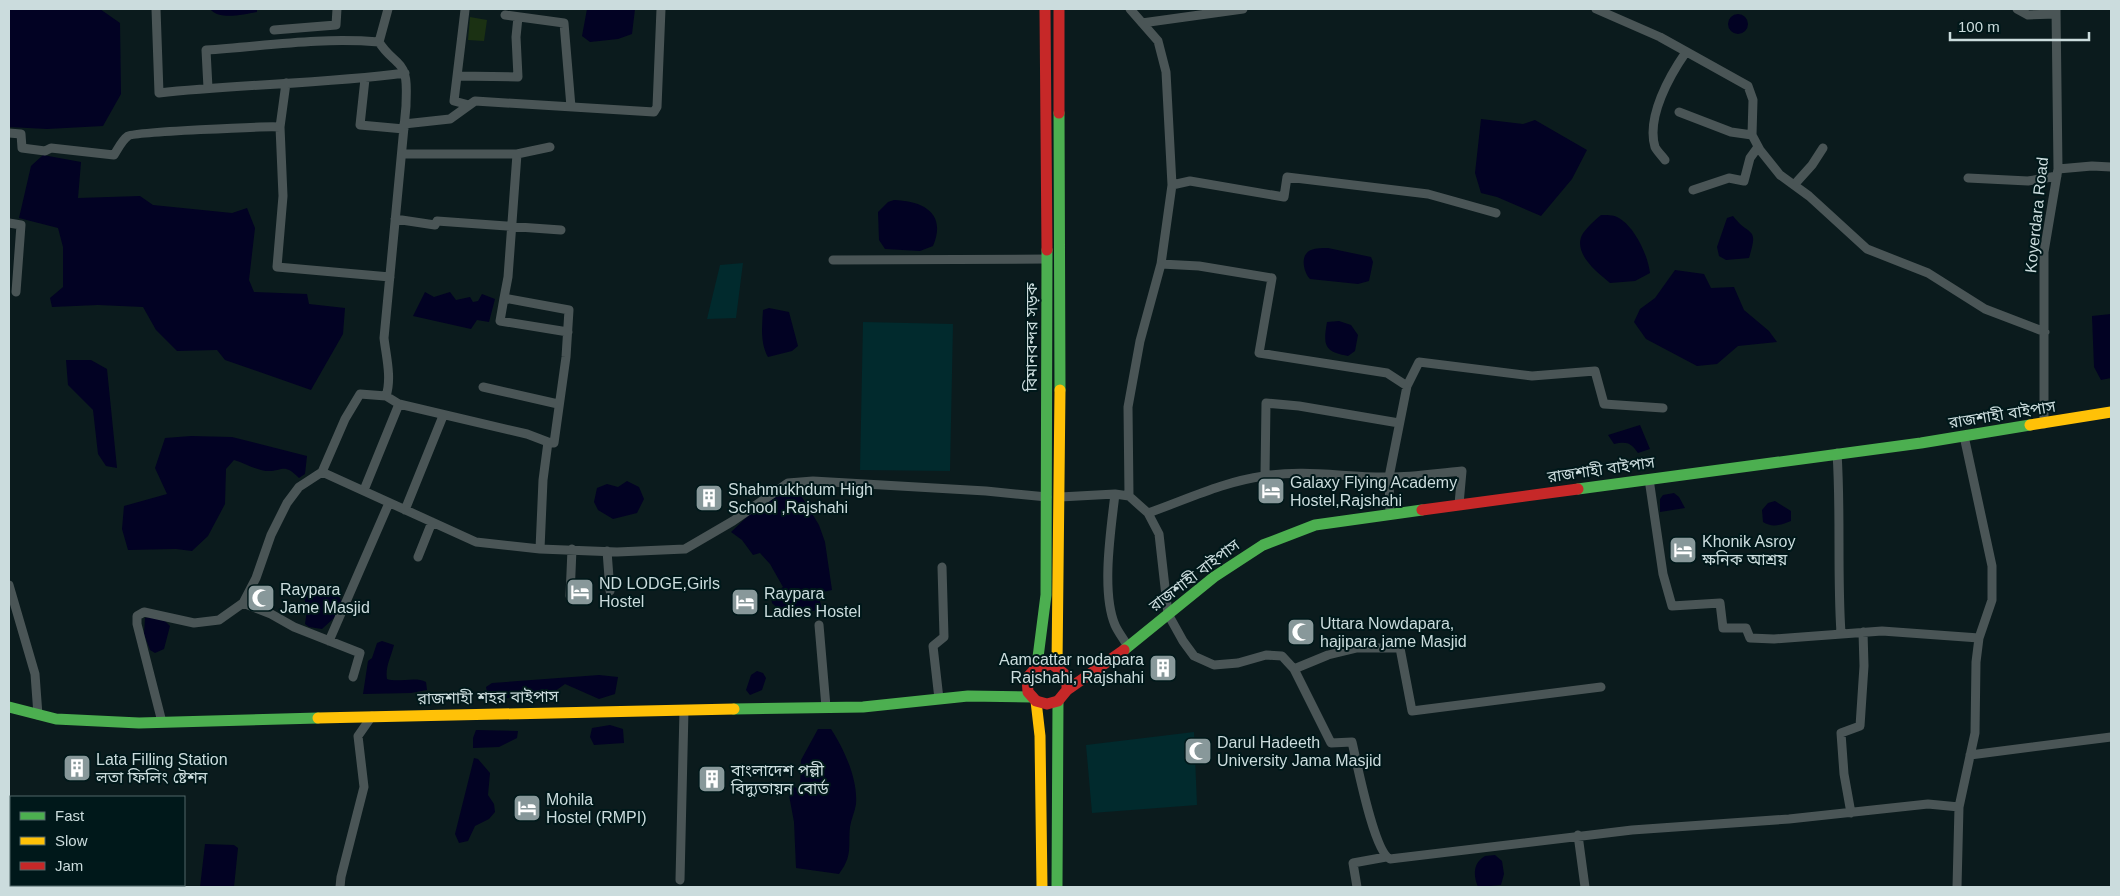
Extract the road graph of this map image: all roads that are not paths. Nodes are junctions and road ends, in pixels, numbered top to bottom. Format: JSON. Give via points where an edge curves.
{"nodes":[{"id":1,"x":156,"y":9,"type":"edge"},
{"id":2,"x":337,"y":9,"type":"edge"},
{"id":3,"x":388,"y":9,"type":"edge"},
{"id":4,"x":661,"y":9,"type":"edge"},
{"id":5,"x":1045,"y":9,"type":"edge"},
{"id":6,"x":1060,"y":9,"type":"edge"},
{"id":7,"x":1130,"y":9,"type":"edge"},
{"id":8,"x":1243,"y":9,"type":"edge"},
{"id":9,"x":1596,"y":9,"type":"edge"},
{"id":10,"x":2017,"y":9,"type":"edge"},
{"id":11,"x":465,"y":10,"type":"edge"},
{"id":12,"x":2056,"y":11,"type":"edge"},
{"id":13,"x":505,"y":15,"type":"dead end"},
{"id":14,"x":518,"y":17,"type":"junction"},
{"id":15,"x":1142,"y":23,"type":"junction"},
{"id":16,"x":274,"y":30,"type":"dead end"},
{"id":17,"x":379,"y":42,"type":"junction"},
{"id":18,"x":1686,"y":52,"type":"junction"},
{"id":19,"x":405,"y":73,"type":"junction"},
{"id":20,"x":457,"y":76,"type":"junction"},
{"id":21,"x":365,"y":78,"type":"junction"},
{"id":22,"x":286,"y":83,"type":"junction"},
{"id":23,"x":208,"y":88,"type":"junction"},
{"id":24,"x":469,"y":104,"type":"junction"},
{"id":25,"x":571,"y":107,"type":"junction"},
{"id":26,"x":1679,"y":112,"type":"dead end"},
{"id":27,"x":404,"y":126,"type":"junction"},
{"id":28,"x":280,"y":127,"type":"junction"},
{"id":29,"x":9,"y":133,"type":"edge"},
{"id":30,"x":1752,"y":135,"type":"junction"},
{"id":31,"x":550,"y":147,"type":"dead end"},
{"id":32,"x":1758,"y":147,"type":"junction"},
{"id":33,"x":1823,"y":148,"type":"dead end"},
{"id":34,"x":402,"y":154,"type":"junction"},
{"id":35,"x":517,"y":154,"type":"junction"},
{"id":36,"x":1665,"y":160,"type":"dead end"},
{"id":37,"x":2111,"y":167,"type":"edge"},
{"id":38,"x":2058,"y":172,"type":"junction"},
{"id":39,"x":1968,"y":178,"type":"dead end"},
{"id":40,"x":1172,"y":185,"type":"junction"},
{"id":41,"x":1794,"y":185,"type":"junction"},
{"id":42,"x":1693,"y":190,"type":"dead end"},
{"id":43,"x":1496,"y":212,"type":"dead end"},
{"id":44,"x":395,"y":219,"type":"junction"},
{"id":45,"x":9,"y":222,"type":"edge"},
{"id":46,"x":512,"y":227,"type":"junction"},
{"id":47,"x":561,"y":230,"type":"dead end"},
{"id":48,"x":1047,"y":259,"type":"junction"},
{"id":49,"x":833,"y":260,"type":"dead end"},
{"id":50,"x":1161,"y":264,"type":"junction"},
{"id":51,"x":390,"y":277,"type":"junction"},
{"id":52,"x":16,"y":292,"type":"dead end"},
{"id":53,"x":504,"y":298,"type":"junction"},
{"id":54,"x":568,"y":332,"type":"junction"},
{"id":55,"x":2045,"y":332,"type":"junction"},
{"id":56,"x":1407,"y":386,"type":"junction"},
{"id":57,"x":483,"y":387,"type":"dead end"},
{"id":58,"x":386,"y":396,"type":"junction"},
{"id":59,"x":399,"y":404,"type":"junction"},
{"id":60,"x":558,"y":404,"type":"junction"},
{"id":61,"x":1663,"y":408,"type":"dead end"},
{"id":62,"x":2111,"y":412,"type":"edge"},
{"id":63,"x":444,"y":416,"type":"junction"},
{"id":64,"x":1400,"y":423,"type":"junction"},
{"id":65,"x":2044,"y":424,"type":"junction"},
{"id":66,"x":1964,"y":436,"type":"junction"},
{"id":67,"x":548,"y":442,"type":"junction"},
{"id":68,"x":1837,"y":453,"type":"junction"},
{"id":69,"x":322,"y":472,"type":"junction"},
{"id":70,"x":1265,"y":475,"type":"junction"},
{"id":71,"x":1389,"y":477,"type":"junction"},
{"id":72,"x":1649,"y":479,"type":"junction"},
{"id":73,"x":364,"y":490,"type":"junction"},
{"id":74,"x":1115,"y":494,"type":"junction"},
{"id":75,"x":1060,"y":496,"type":"junction"},
{"id":76,"x":1129,"y":496,"type":"junction"},
{"id":77,"x":1047,"y":498,"type":"junction"},
{"id":78,"x":389,"y":503,"type":"junction"},
{"id":79,"x":1459,"y":504,"type":"junction"},
{"id":80,"x":405,"y":510,"type":"junction"},
{"id":81,"x":1148,"y":512,"type":"junction"},
{"id":82,"x":1390,"y":514,"type":"junction"},
{"id":83,"x":432,"y":522,"type":"junction"},
{"id":84,"x":540,"y":549,"type":"junction"},
{"id":85,"x":572,"y":550,"type":"junction"},
{"id":86,"x":607,"y":551,"type":"junction"},
{"id":87,"x":418,"y":557,"type":"dead end"},
{"id":88,"x":942,"y":567,"type":"dead end"},
{"id":89,"x":9,"y":585,"type":"edge"},
{"id":90,"x":610,"y":591,"type":"dead end"},
{"id":91,"x":570,"y":596,"type":"dead end"},
{"id":92,"x":243,"y":603,"type":"junction"},
{"id":93,"x":1168,"y":614,"type":"junction"},
{"id":94,"x":820,"y":624,"type":"dead end"},
{"id":95,"x":1863,"y":632,"type":"junction"},
{"id":96,"x":1841,"y":633,"type":"junction"},
{"id":97,"x":1980,"y":638,"type":"junction"},
{"id":98,"x":329,"y":641,"type":"junction"},
{"id":99,"x":1128,"y":644,"type":"junction"},
{"id":100,"x":1060,"y":667,"type":"junction"},
{"id":101,"x":1034,"y":668,"type":"junction"},
{"id":102,"x":1294,"y":669,"type":"junction"},
{"id":103,"x":353,"y":676,"type":"dead end"},
{"id":104,"x":1601,"y":687,"type":"dead end"},
{"id":105,"x":1067,"y":690,"type":"junction"},
{"id":106,"x":968,"y":696,"type":"junction"},
{"id":107,"x":939,"y":699,"type":"junction"},
{"id":108,"x":1034,"y":699,"type":"junction"},
{"id":109,"x":1058,"y":701,"type":"junction"},
{"id":110,"x":9,"y":707,"type":"edge"},
{"id":111,"x":826,"y":708,"type":"junction"},
{"id":112,"x":684,"y":710,"type":"junction"},
{"id":113,"x":38,"y":715,"type":"junction"},
{"id":114,"x":372,"y":716,"type":"junction"},
{"id":115,"x":162,"y":722,"type":"junction"},
{"id":116,"x":2111,"y":737,"type":"edge"},
{"id":117,"x":1970,"y":755,"type":"junction"},
{"id":118,"x":1959,"y":807,"type":"junction"},
{"id":119,"x":1851,"y":813,"type":"junction"},
{"id":120,"x":1578,"y":835,"type":"junction"},
{"id":121,"x":1386,"y":857,"type":"junction"},
{"id":122,"x":680,"y":880,"type":"dead end"},
{"id":123,"x":340,"y":887,"type":"edge"},
{"id":124,"x":1042,"y":887,"type":"edge"},
{"id":125,"x":1057,"y":887,"type":"edge"},
{"id":126,"x":1357,"y":887,"type":"edge"},
{"id":127,"x":1585,"y":887,"type":"edge"},
{"id":128,"x":1957,"y":887,"type":"edge"}],
"edges":[{"from":1,"to":23,"type":"street","via":[[158,93]]},
{"from":2,"to":16,"type":"street","via":[[336,25]]},
{"from":3,"to":17,"type":"street"},
{"from":4,"to":25,"type":"street","via":[[657,110],[649,113]]},
{"from":5,"to":48,"type":"main road","name":"বিমানবন্দর সড়ক"},
{"from":6,"to":75,"type":"main road","name":"বিমানবন্দর সড়ক"},
{"from":7,"to":15,"type":"street"},
{"from":8,"to":15,"type":"street"},
{"from":9,"to":18,"type":"street"},
{"from":10,"to":12,"type":"street","via":[[2028,15]]},
{"from":11,"to":20,"type":"street"},
{"from":12,"to":38,"type":"street","name":"Koyerdara Road"},
{"from":13,"to":14,"type":"street"},
{"from":14,"to":20,"type":"street","via":[[518,78]]},
{"from":14,"to":25,"type":"street","via":[[564,23]]},
{"from":15,"to":40,"type":"street","via":[[1158,41],[1166,72]]},
{"from":17,"to":19,"type":"street"},
{"from":17,"to":23,"type":"street","via":[[316,39],[206,50]]},
{"from":18,"to":30,"type":"street","via":[[1748,86],[1753,100]]},
{"from":18,"to":36,"type":"street","via":[[1668,78],[1654,120],[1655,147]]},
{"from":19,"to":21,"type":"street"},
{"from":19,"to":27,"type":"street"},
{"from":20,"to":24,"type":"street","via":[[454,101]]},
{"from":21,"to":22,"type":"street"},
{"from":21,"to":27,"type":"street","via":[[360,125]]},
{"from":22,"to":23,"type":"street"},
{"from":22,"to":28,"type":"street"},
{"from":24,"to":25,"type":"street","via":[[482,101]]},
{"from":24,"to":27,"type":"street","via":[[450,119]]},
{"from":26,"to":30,"type":"street","via":[[1731,132]]},
{"from":27,"to":34,"type":"street"},
{"from":28,"to":29,"type":"street","via":[[145,132],[128,136],[114,154],[22,148],[22,134]]},
{"from":28,"to":51,"type":"street","via":[[283,196],[277,267]]},
{"from":30,"to":32,"type":"street"},
{"from":31,"to":35,"type":"street"},
{"from":32,"to":41,"type":"street","via":[[1780,175]]},
{"from":32,"to":42,"type":"street","via":[[1750,158],[1744,181],[1729,178]]},
{"from":33,"to":41,"type":"street"},
{"from":34,"to":35,"type":"street"},
{"from":34,"to":44,"type":"street"},
{"from":35,"to":46,"type":"street"},
{"from":37,"to":38,"type":"street","via":[[2092,166]]},
{"from":38,"to":39,"type":"street","via":[[2028,181]]},
{"from":38,"to":55,"type":"street","name":"Koyerdara Road","via":[[2044,252]]},
{"from":40,"to":43,"type":"street","via":[[1190,181],[1284,197],[1287,177],[1428,194]]},
{"from":40,"to":50,"type":"street"},
{"from":41,"to":55,"type":"street","via":[[1876,254],[1928,273],[1985,309]]},
{"from":44,"to":46,"type":"street","via":[[435,225],[437,220]]},
{"from":44,"to":51,"type":"street"},
{"from":45,"to":52,"type":"street","via":[[21,225]]},
{"from":46,"to":47,"type":"street"},
{"from":46,"to":53,"type":"street"},
{"from":48,"to":49,"type":"street"},
{"from":48,"to":77,"type":"main road","name":"বিমানবন্দর সড়ক"},
{"from":50,"to":56,"type":"street","via":[[1200,266],[1272,278],[1259,353],[1387,373]]},
{"from":50,"to":76,"type":"street","via":[[1140,341],[1128,407]]},
{"from":51,"to":58,"type":"street","via":[[384,338],[389,375]]},
{"from":53,"to":54,"type":"street","via":[[569,310]]},
{"from":53,"to":54,"type":"street","via":[[500,321]]},
{"from":54,"to":60,"type":"street"},
{"from":55,"to":65,"type":"street","name":"Koyerdara Road"},
{"from":56,"to":61,"type":"street","via":[[1419,362],[1532,376],[1595,371],[1604,404]]},
{"from":56,"to":64,"type":"street"},
{"from":57,"to":60,"type":"street"},
{"from":58,"to":59,"type":"street"},
{"from":58,"to":69,"type":"street","via":[[360,394],[345,418]]},
{"from":59,"to":63,"type":"street"},
{"from":59,"to":73,"type":"street"},
{"from":60,"to":67,"type":"street","via":[[554,443]]},
{"from":62,"to":65,"type":"main road","name":"রাজশাহী বাইপাস"},
{"from":63,"to":67,"type":"street","via":[[527,434]]},
{"from":63,"to":80,"type":"street"},
{"from":64,"to":70,"type":"street","via":[[1266,403]]},
{"from":64,"to":71,"type":"street"},
{"from":65,"to":66,"type":"main road","name":"রাজশাহী বাইপাস"},
{"from":66,"to":68,"type":"main road","name":"রাজশাহী বাইপাস"},
{"from":66,"to":97,"type":"street","via":[[1992,566],[1992,600]]},
{"from":67,"to":84,"type":"street"},
{"from":68,"to":72,"type":"main road","name":"রাজশাহী বাইপাস"},
{"from":68,"to":96,"type":"street"},
{"from":69,"to":73,"type":"street"},
{"from":69,"to":92,"type":"street","via":[[299,488],[288,503]]},
{"from":70,"to":71,"type":"street","via":[[1302,473]]},
{"from":70,"to":81,"type":"street","via":[[1212,487]]},
{"from":71,"to":79,"type":"street","via":[[1462,472]]},
{"from":71,"to":82,"type":"street"},
{"from":72,"to":79,"type":"main road","name":"রাজশাহী বাইপাস"},
{"from":72,"to":96,"type":"street","via":[[1663,574],[1672,606],[1720,603],[1723,628],[1746,628],[1750,638]]},
{"from":73,"to":78,"type":"street"},
{"from":74,"to":75,"type":"street"},
{"from":74,"to":76,"type":"street"},
{"from":74,"to":99,"type":"street","via":[[1109,546],[1109,601],[1115,624]]},
{"from":75,"to":100,"type":"main road","name":"বিমানবন্দর সড়ক"},
{"from":76,"to":81,"type":"street"},
{"from":77,"to":86,"type":"street","via":[[986,491],[813,481],[788,483],[685,549]]},
{"from":77,"to":101,"type":"main road","name":"বিমানবন্দর সড়ক","via":[[1046,595]]},
{"from":78,"to":80,"type":"street"},
{"from":78,"to":98,"type":"street"},
{"from":79,"to":82,"type":"main road","name":"রাজশাহী বাইপাস"},
{"from":80,"to":83,"type":"street"},
{"from":81,"to":93,"type":"street","via":[[1159,534]]},
{"from":82,"to":93,"type":"main road","name":"রাজশাহী বাইপাস","via":[[1315,525],[1263,545],[1214,577]]},
{"from":83,"to":84,"type":"street","via":[[476,542]]},
{"from":83,"to":87,"type":"street"},
{"from":84,"to":85,"type":"street"},
{"from":85,"to":86,"type":"street"},
{"from":85,"to":91,"type":"street"},
{"from":86,"to":90,"type":"street"},
{"from":88,"to":107,"type":"street","via":[[944,637],[933,646]]},
{"from":89,"to":113,"type":"street","via":[[35,674]]},
{"from":92,"to":98,"type":"street"},
{"from":92,"to":115,"type":"street","via":[[219,620],[194,623],[144,612],[137,616]]},
{"from":93,"to":99,"type":"main road","name":"রাজশাহী বাইপাস"},
{"from":93,"to":102,"type":"street","via":[[1194,656],[1214,665],[1238,663],[1266,655],[1282,656]]},
{"from":94,"to":111,"type":"street"},
{"from":95,"to":96,"type":"street"},
{"from":95,"to":97,"type":"street"},
{"from":95,"to":119,"type":"street","via":[[1860,726],[1841,734]]},
{"from":97,"to":117,"type":"street","via":[[1976,662],[1975,733]]},
{"from":98,"to":103,"type":"street","via":[[360,653]]},
{"from":99,"to":100,"type":"main road","via":[[1092,663]]},
{"from":99,"to":105,"type":"main road","via":[[1107,663]]},
{"from":100,"to":101,"type":"main road","via":[[1047,662]]},
{"from":100,"to":105,"type":"main road","via":[[1068,683]]},
{"from":101,"to":106,"type":"main road","via":[[1014,682]]},
{"from":101,"to":108,"type":"main road","via":[[1026,686]]},
{"from":102,"to":104,"type":"street","via":[[1328,655],[1357,648],[1400,648],[1412,711]]},
{"from":102,"to":121,"type":"street","via":[[1331,743],[1352,742],[1367,807]]},
{"from":105,"to":109,"type":"main road"},
{"from":106,"to":107,"type":"main road","name":"রাজশাহী শহর বাইপাস"},
{"from":106,"to":108,"type":"main road","via":[[1003,695]]},
{"from":107,"to":111,"type":"main road","name":"রাজশাহী শহর বাইপাস"},
{"from":108,"to":109,"type":"main road","via":[[1047,704]]},
{"from":108,"to":124,"type":"main road","via":[[1040,736]]},
{"from":109,"to":125,"type":"main road"},
{"from":110,"to":113,"type":"main road","name":"রাজশাহী শহর বাইপাস"},
{"from":111,"to":112,"type":"main road","name":"রাজশাহী শহর বাইপাস"},
{"from":112,"to":114,"type":"main road","name":"রাজশাহী শহর বাইপাস"},
{"from":112,"to":122,"type":"street"},
{"from":113,"to":115,"type":"main road","name":"রাজশাহী শহর বাইপাস","via":[[56,720]]},
{"from":114,"to":115,"type":"main road","name":"রাজশাহী শহর বাইপাস"},
{"from":114,"to":123,"type":"street","via":[[358,736],[364,787]]},
{"from":116,"to":117,"type":"street"},
{"from":117,"to":118,"type":"street"},
{"from":118,"to":119,"type":"street","via":[[1928,804]]},
{"from":118,"to":128,"type":"street"},
{"from":119,"to":120,"type":"street"},
{"from":120,"to":121,"type":"street"},
{"from":120,"to":127,"type":"street"},
{"from":121,"to":126,"type":"street","via":[[1353,862]]}]}
